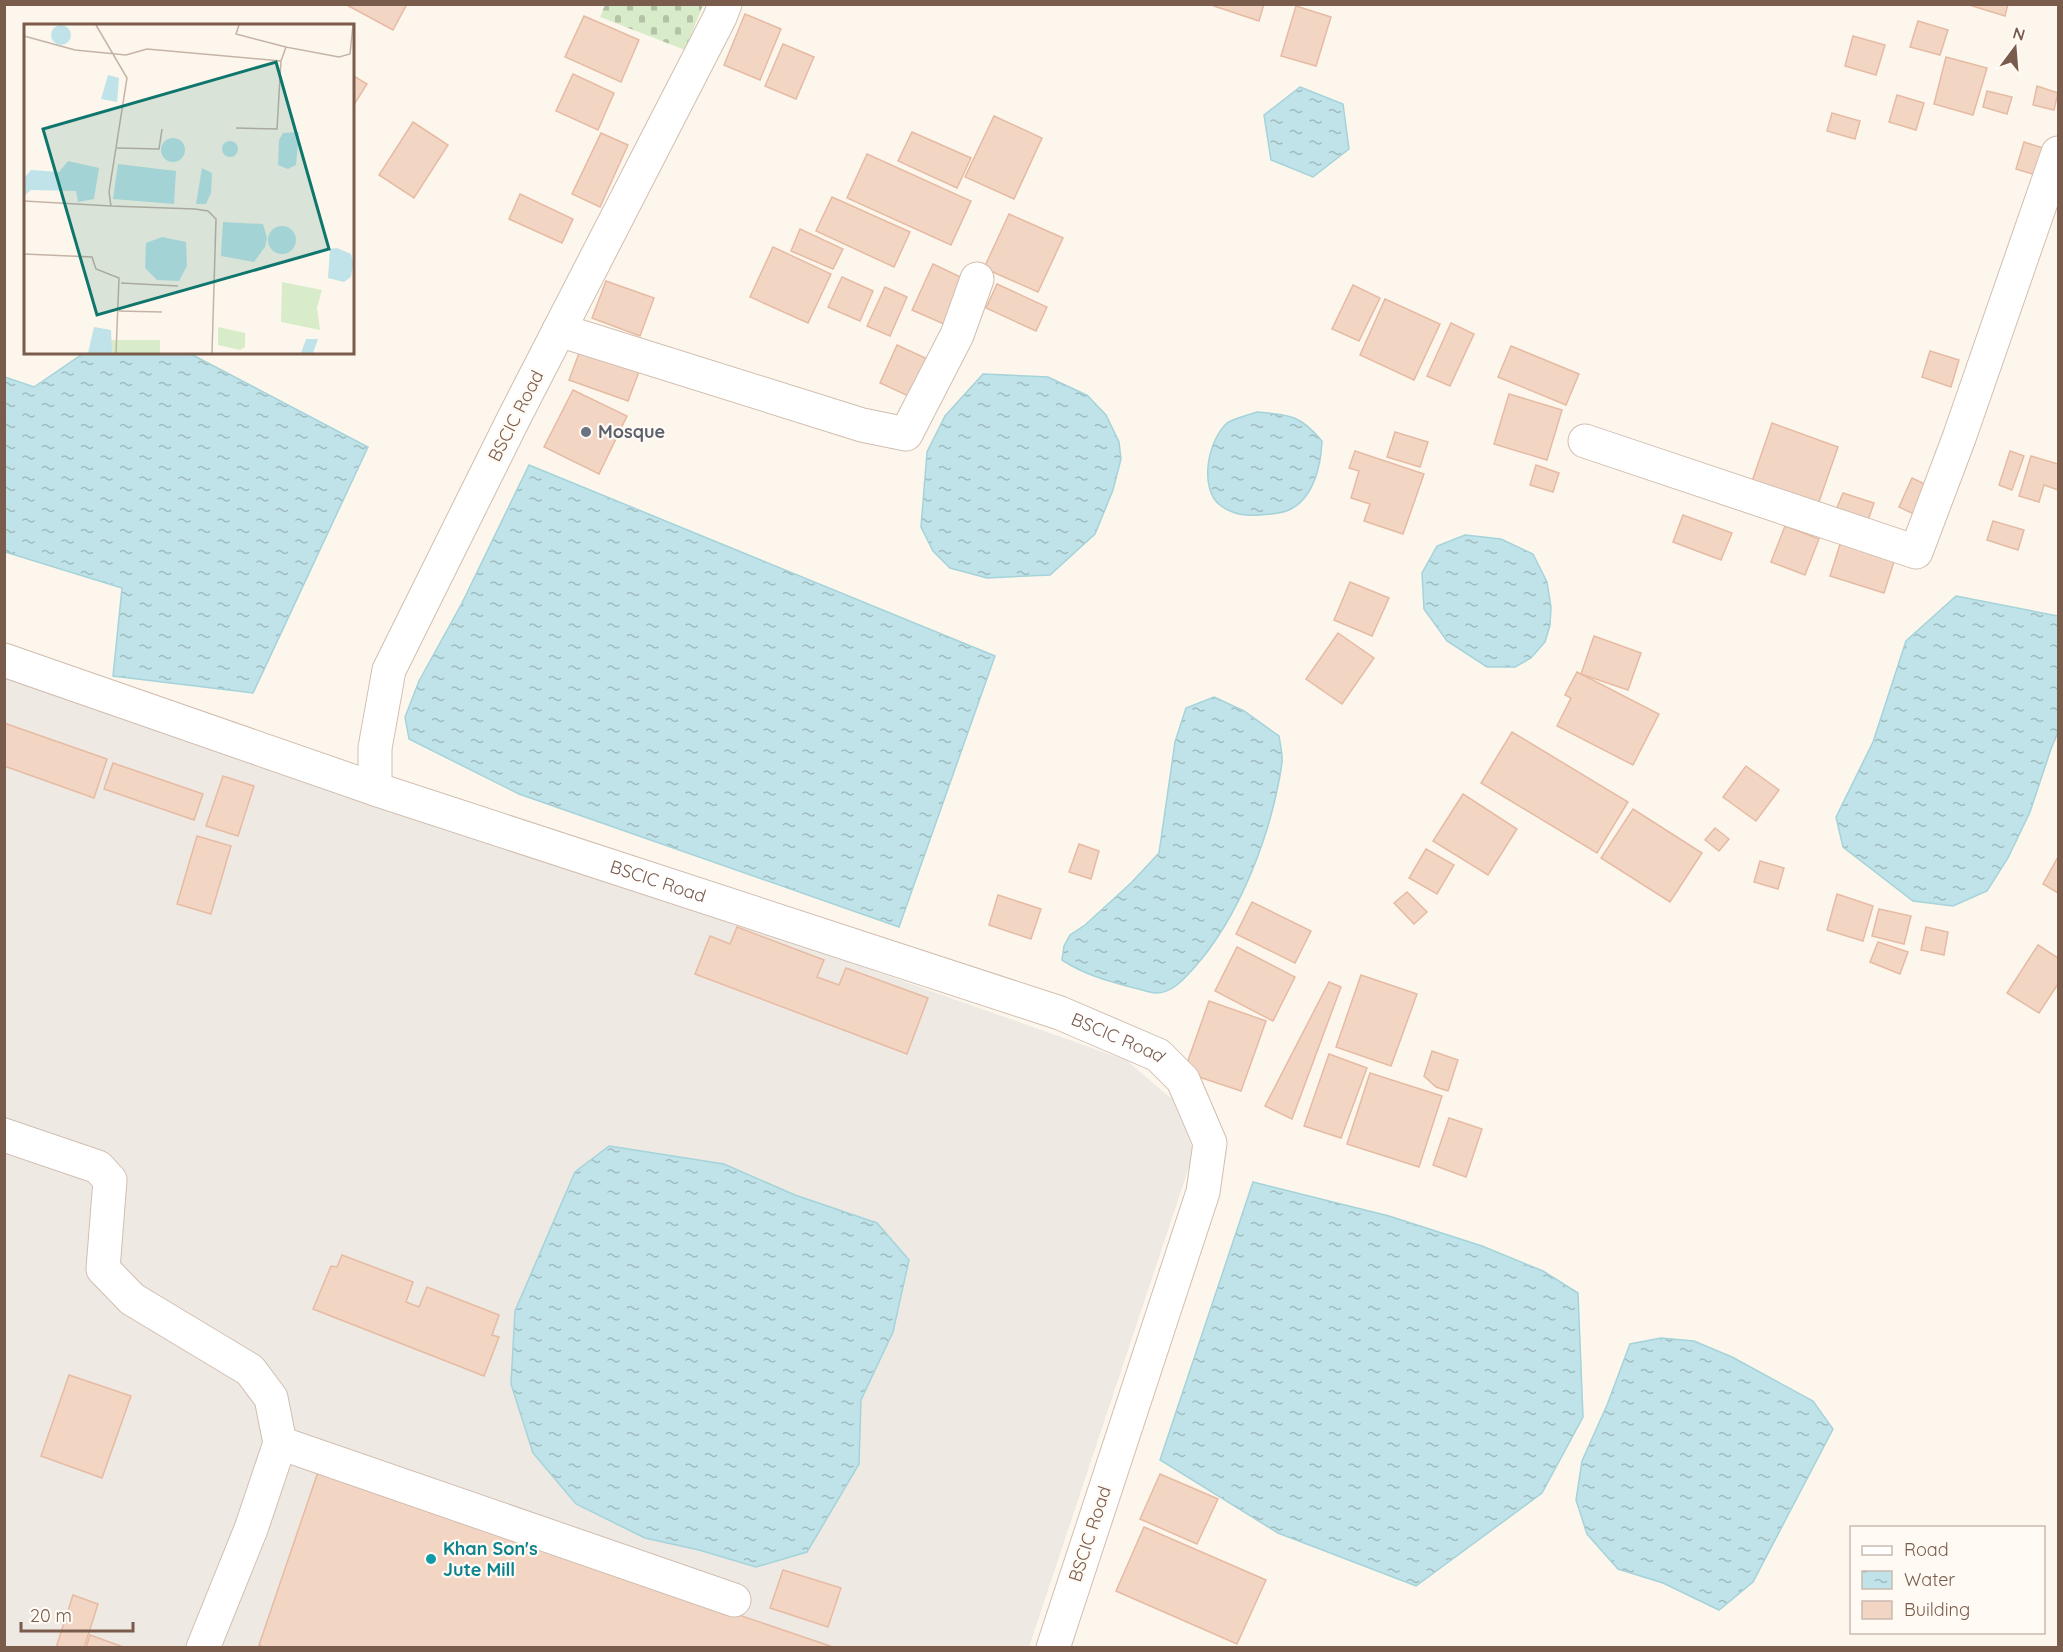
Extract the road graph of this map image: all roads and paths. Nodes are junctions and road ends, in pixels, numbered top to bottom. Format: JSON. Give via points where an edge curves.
{"nodes":[{"id":1,"x":725,"y":4,"type":"edge"},
{"id":2,"x":2058,"y":153,"type":"edge"},
{"id":3,"x":977,"y":279,"type":"dead end"},
{"id":4,"x":559,"y":330,"type":"junction"},
{"id":5,"x":1585,"y":441,"type":"dead end"},
{"id":6,"x":4,"y":660,"type":"edge"},
{"id":7,"x":375,"y":789,"type":"junction"},
{"id":8,"x":4,"y":1135,"type":"edge"},
{"id":9,"x":280,"y":1443,"type":"junction"},
{"id":10,"x":734,"y":1600,"type":"dead end"},
{"id":11,"x":203,"y":1647,"type":"edge"},
{"id":12,"x":1053,"y":1647,"type":"edge"}],
"edges":[{"from":1,"to":4,"type":"street","name":"BSCIC Road"},
{"from":2,"to":5,"type":"street","via":[[1916,552]]},
{"from":3,"to":4,"type":"street","via":[[957,335],[906,434],[862,425]]},
{"from":4,"to":7,"type":"street","name":"BSCIC Road","via":[[389,670],[375,748]]},
{"from":6,"to":7,"type":"street"},
{"from":7,"to":12,"type":"street","name":"BSCIC Road","via":[[1059,1013],[1158,1055],[1183,1080],[1210,1143],[1203,1192]]},
{"from":8,"to":9,"type":"street","via":[[98,1167],[110,1180],[104,1269],[132,1299],[250,1370],[271,1398]]},
{"from":9,"to":10,"type":"street"},
{"from":9,"to":11,"type":"street","via":[[251,1529]]}]}
